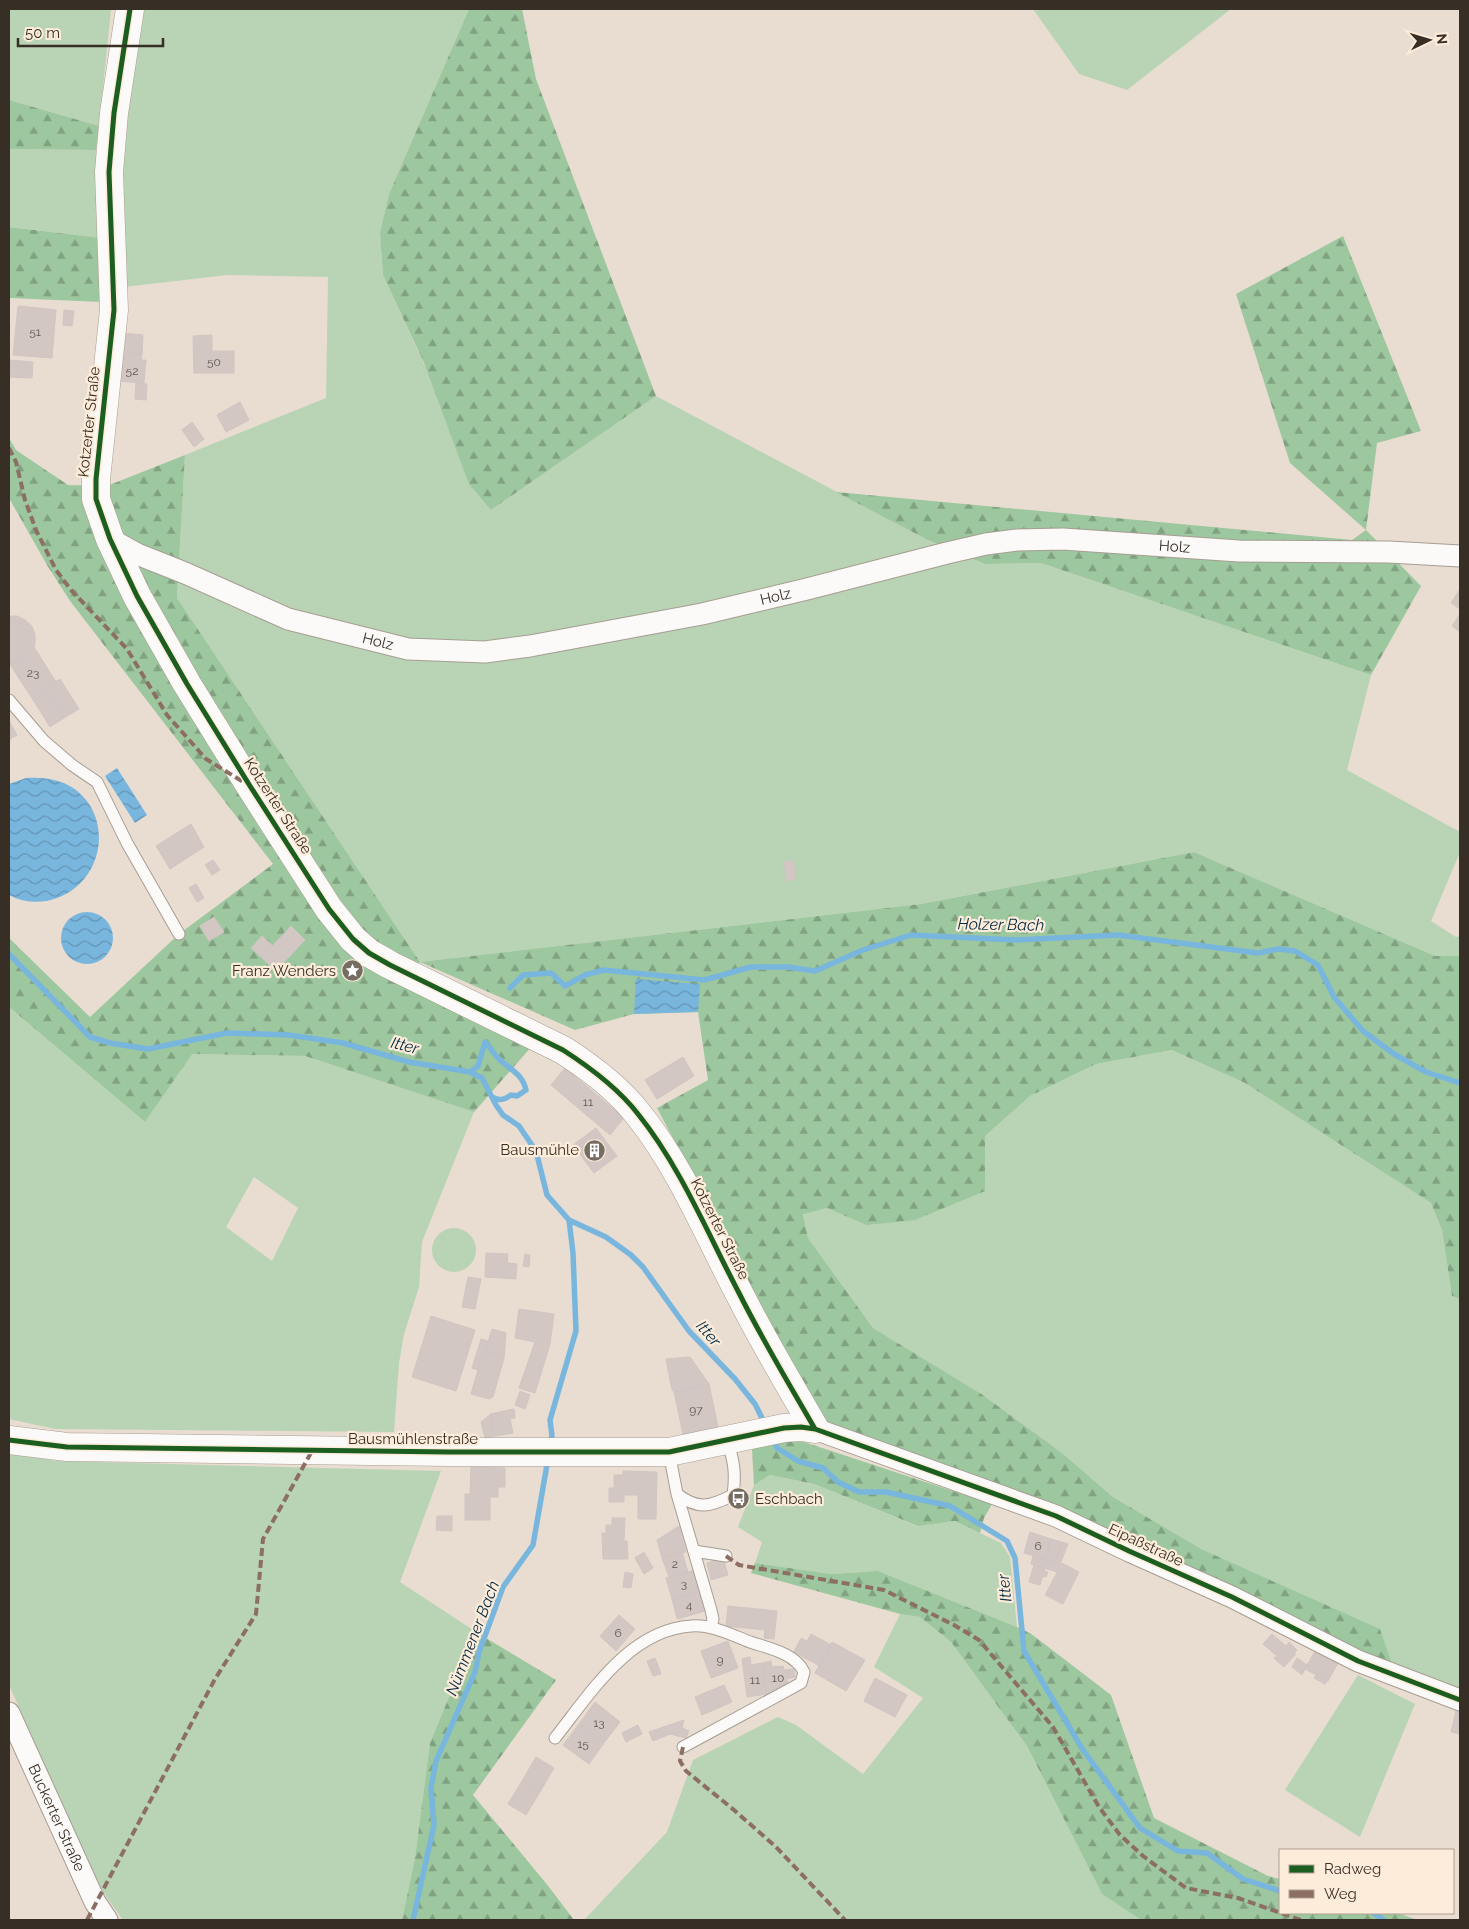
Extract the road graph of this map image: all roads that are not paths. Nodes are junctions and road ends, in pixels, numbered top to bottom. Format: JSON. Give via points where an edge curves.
{"nodes":[{"id":1,"x":130,"y":9,"type":"edge"},
{"id":2,"x":110,"y":539,"type":"junction"},
{"id":3,"x":1460,"y":556,"type":"edge"},
{"id":4,"x":9,"y":700,"type":"edge"},
{"id":5,"x":179,"y":934,"type":"dead end"},
{"id":6,"x":814,"y":1429,"type":"junction"},
{"id":7,"x":9,"y":1440,"type":"edge"},
{"id":8,"x":726,"y":1440,"type":"junction"},
{"id":9,"x":669,"y":1452,"type":"junction"},
{"id":10,"x":676,"y":1494,"type":"junction"},
{"id":11,"x":694,"y":1551,"type":"junction"},
{"id":12,"x":726,"y":1556,"type":"dead end"},
{"id":13,"x":711,"y":1628,"type":"junction"},
{"id":14,"x":1460,"y":1700,"type":"edge"},
{"id":15,"x":9,"y":1713,"type":"edge"},
{"id":16,"x":555,"y":1738,"type":"dead end"},
{"id":17,"x":683,"y":1747,"type":"dead end"},
{"id":18,"x":108,"y":1920,"type":"edge"}],
"edges":[{"from":1,"to":2,"type":"street","name":"Kotzerter Straße","via":[[114,113],[109,172],[114,310],[96,479],[96,499]]},
{"from":2,"to":3,"type":"street","name":"Holz","via":[[137,554],[288,619],[408,650],[485,652],[702,614],[947,553],[1016,540],[1063,539],[1239,551]]},
{"from":2,"to":6,"type":"street","name":"Kotzerter Straße","via":[[137,596],[197,701],[329,909],[368,953],[563,1050],[617,1090],[664,1152]]},
{"from":4,"to":5,"type":"lane","via":[[44,741],[72,766],[97,782],[127,843]]},
{"from":6,"to":8,"type":"street","name":"Bausmühlenstraße","via":[[772,1430]]},
{"from":6,"to":14,"type":"street","name":"Eipaßstraße","via":[[1056,1516],[1232,1597],[1358,1661]]},
{"from":7,"to":9,"type":"street","name":"Bausmühlenstraße","via":[[67,1447]]},
{"from":8,"to":9,"type":"street","name":"Bausmühlenstraße"},
{"from":8,"to":10,"type":"lane","via":[[736,1475],[733,1495],[718,1503],[702,1506],[687,1502]]},
{"from":9,"to":10,"type":"lane"},
{"from":10,"to":11,"type":"lane"},
{"from":11,"to":12,"type":"lane"},
{"from":11,"to":13,"type":"lane","via":[[713,1619]]},
{"from":13,"to":16,"type":"lane","via":[[692,1625],[647,1638],[616,1663]]},
{"from":13,"to":17,"type":"lane","via":[[790,1657],[804,1672],[801,1683]]},
{"from":15,"to":18,"type":"street","name":"Buckerter Straße","via":[[95,1902]]}]}
